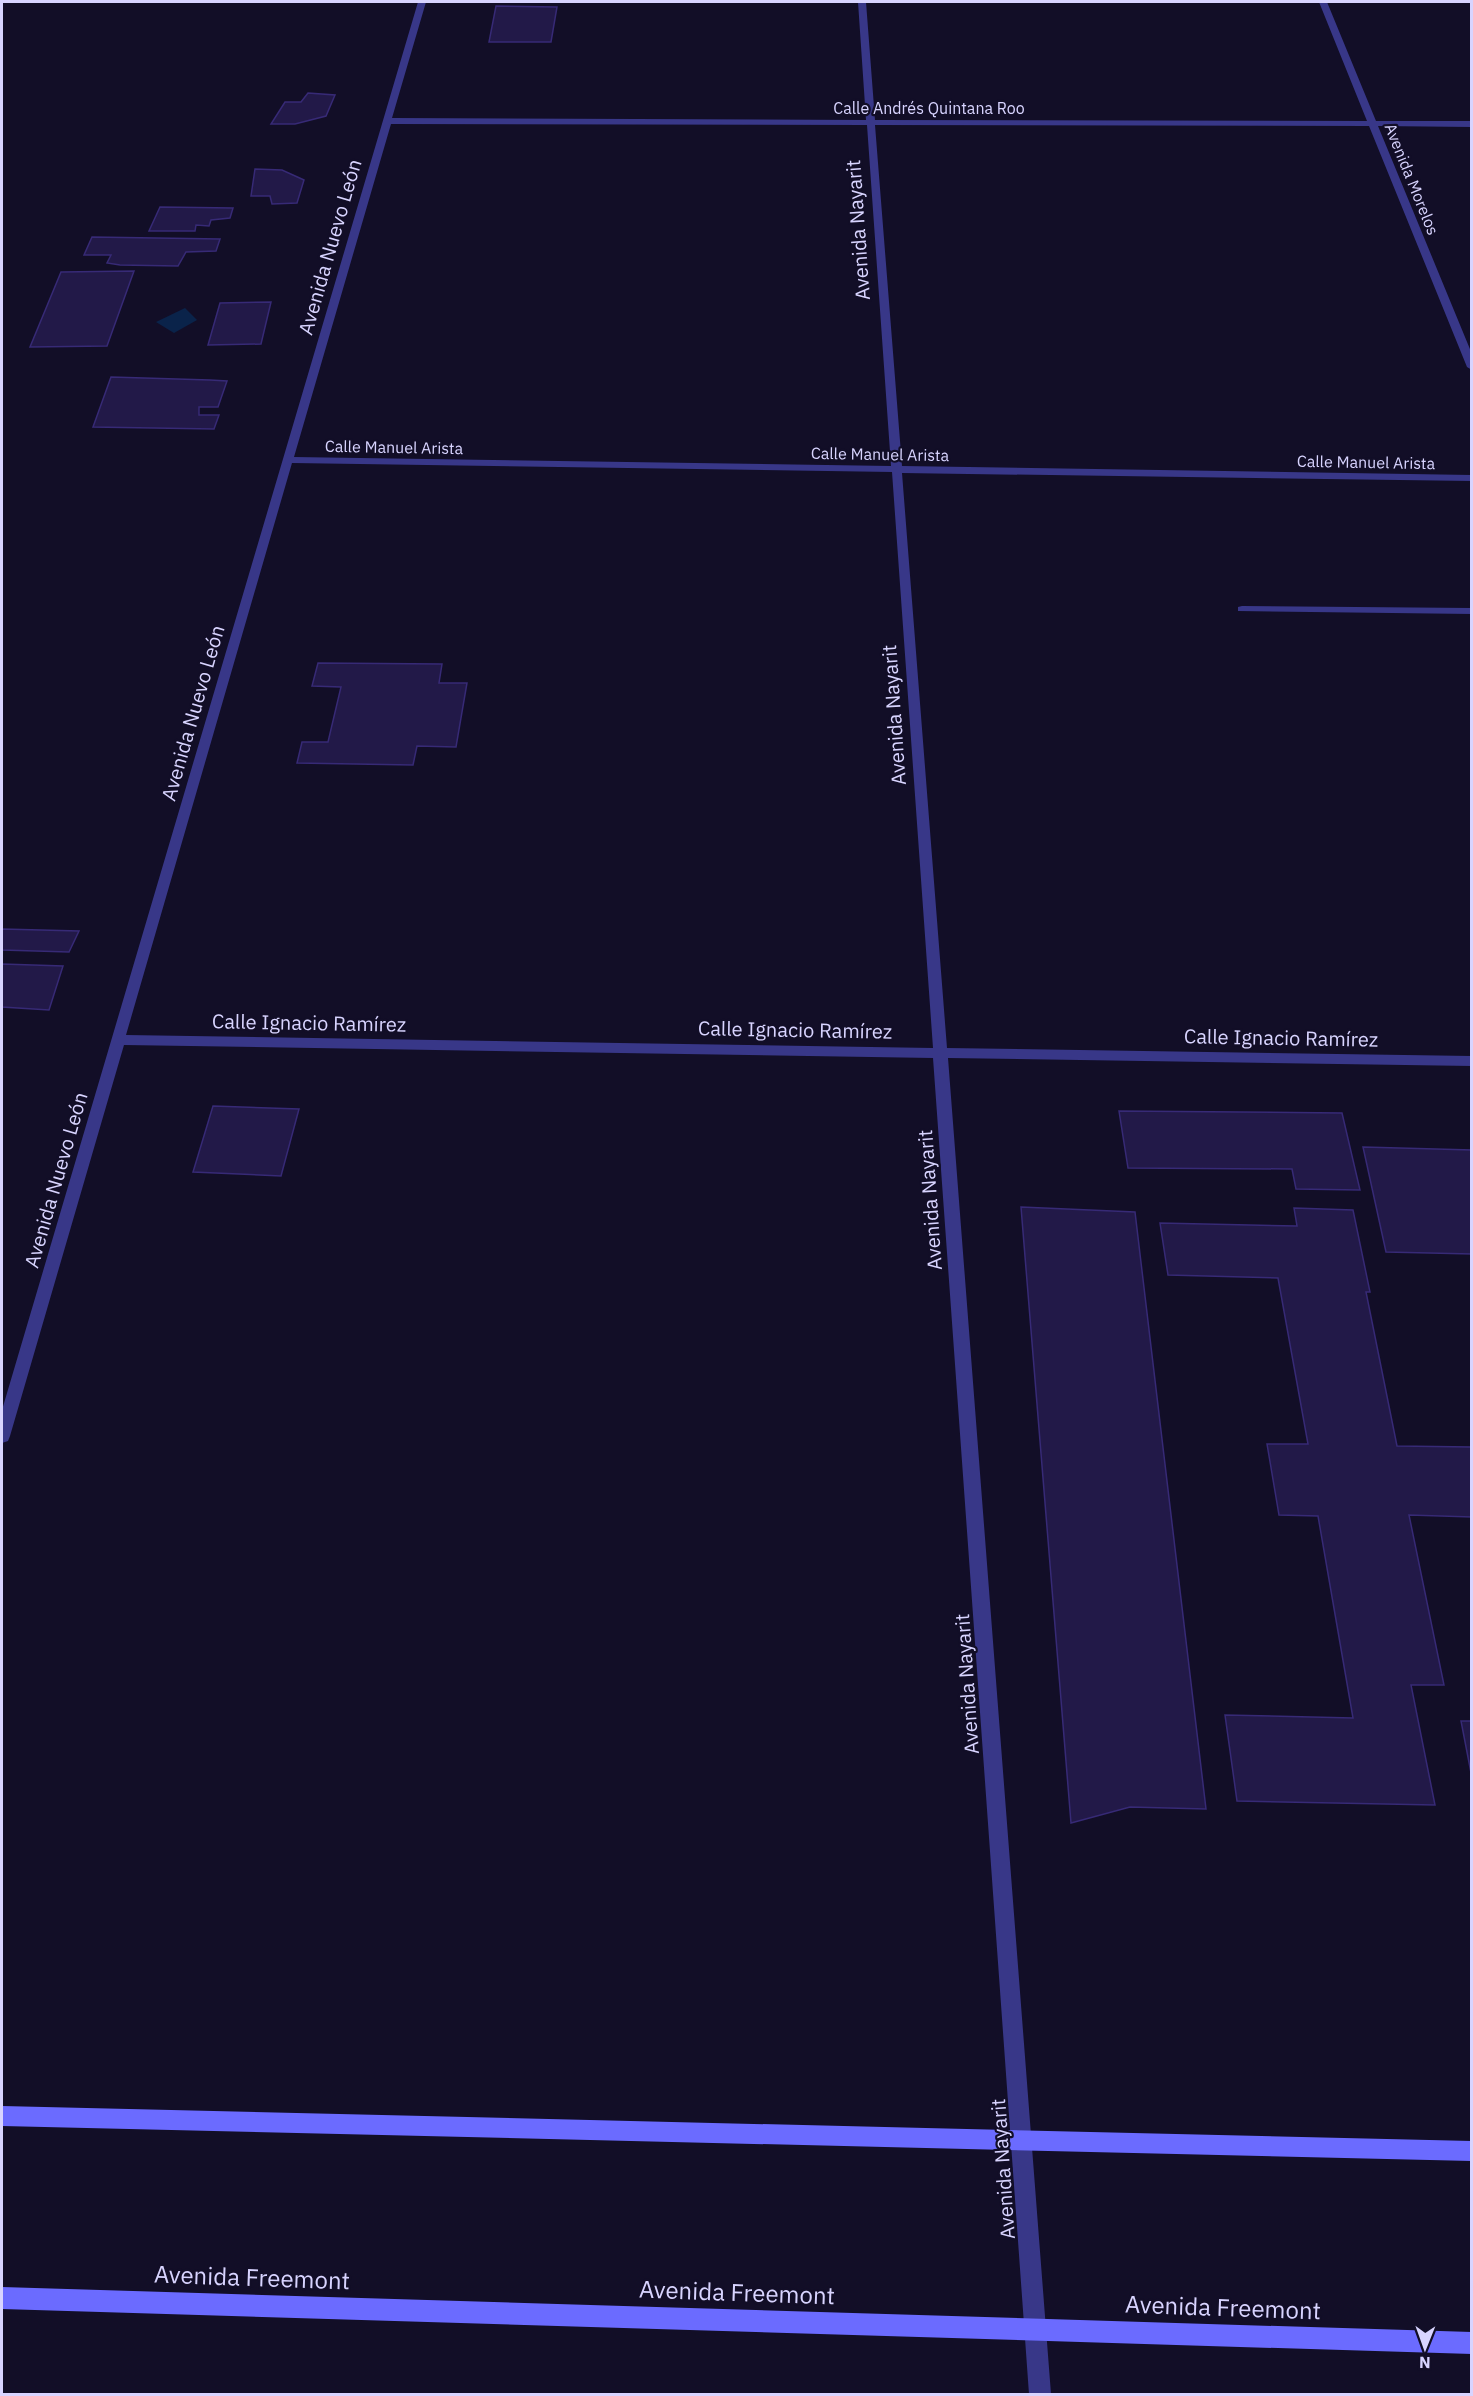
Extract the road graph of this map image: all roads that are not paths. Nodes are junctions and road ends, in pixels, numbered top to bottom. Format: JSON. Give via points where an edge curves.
{"nodes":[{"id":1,"x":422,"y":2,"type":"edge"},
{"id":2,"x":862,"y":2,"type":"edge"},
{"id":3,"x":1323,"y":2,"type":"edge"},
{"id":4,"x":387,"y":121,"type":"junction"},
{"id":5,"x":871,"y":123,"type":"junction"},
{"id":6,"x":1374,"y":124,"type":"junction"},
{"id":7,"x":1472,"y":124,"type":"edge"},
{"id":8,"x":1472,"y":367,"type":"edge"},
{"id":9,"x":287,"y":460,"type":"junction"},
{"id":10,"x":897,"y":469,"type":"junction"},
{"id":11,"x":1472,"y":478,"type":"edge"},
{"id":12,"x":1242,"y":609,"type":"dead end"},
{"id":13,"x":1472,"y":611,"type":"edge"},
{"id":14,"x":117,"y":1040,"type":"junction"},
{"id":15,"x":940,"y":1051,"type":"junction"},
{"id":16,"x":1472,"y":1061,"type":"edge"},
{"id":17,"x":2,"y":1436,"type":"edge"},
{"id":18,"x":2,"y":2116,"type":"edge"},
{"id":19,"x":1022,"y":2140,"type":"junction"},
{"id":20,"x":1472,"y":2151,"type":"edge"},
{"id":21,"x":2,"y":2298,"type":"edge"},
{"id":22,"x":1036,"y":2329,"type":"junction"},
{"id":23,"x":1472,"y":2343,"type":"edge"},
{"id":24,"x":1040,"y":2394,"type":"edge"}],
"edges":[{"from":1,"to":4,"type":"street","name":"Avenida Nuevo León"},
{"from":2,"to":5,"type":"street","name":"Avenida Nayarit"},
{"from":3,"to":6,"type":"street","name":"Avenida Morelos"},
{"from":4,"to":5,"type":"street","name":"Calle Andrés Quintana Roo"},
{"from":4,"to":9,"type":"street","name":"Avenida Nuevo León"},
{"from":5,"to":6,"type":"street","name":"Calle Andrés Quintana Roo"},
{"from":5,"to":10,"type":"street","name":"Avenida Nayarit"},
{"from":6,"to":7,"type":"street","name":"Calle Andrés Quintana Roo"},
{"from":6,"to":8,"type":"street","name":"Avenida Morelos"},
{"from":9,"to":10,"type":"street","name":"Calle Manuel Arista"},
{"from":9,"to":14,"type":"street","name":"Avenida Nuevo León"},
{"from":10,"to":11,"type":"street","name":"Calle Manuel Arista"},
{"from":10,"to":15,"type":"street","name":"Avenida Nayarit"},
{"from":12,"to":13,"type":"street"},
{"from":14,"to":15,"type":"street","name":"Calle Ignacio Ramírez"},
{"from":14,"to":17,"type":"street","name":"Avenida Nuevo León"},
{"from":15,"to":16,"type":"street","name":"Calle Ignacio Ramírez"},
{"from":15,"to":19,"type":"street","name":"Avenida Nayarit"},
{"from":18,"to":19,"type":"main road"},
{"from":19,"to":20,"type":"main road"},
{"from":19,"to":22,"type":"street","name":"Avenida Nayarit"},
{"from":21,"to":22,"type":"main road","name":"Avenida Freemont"},
{"from":22,"to":23,"type":"main road","name":"Avenida Freemont"},
{"from":22,"to":24,"type":"street","name":"Avenida Nayarit"}]}
